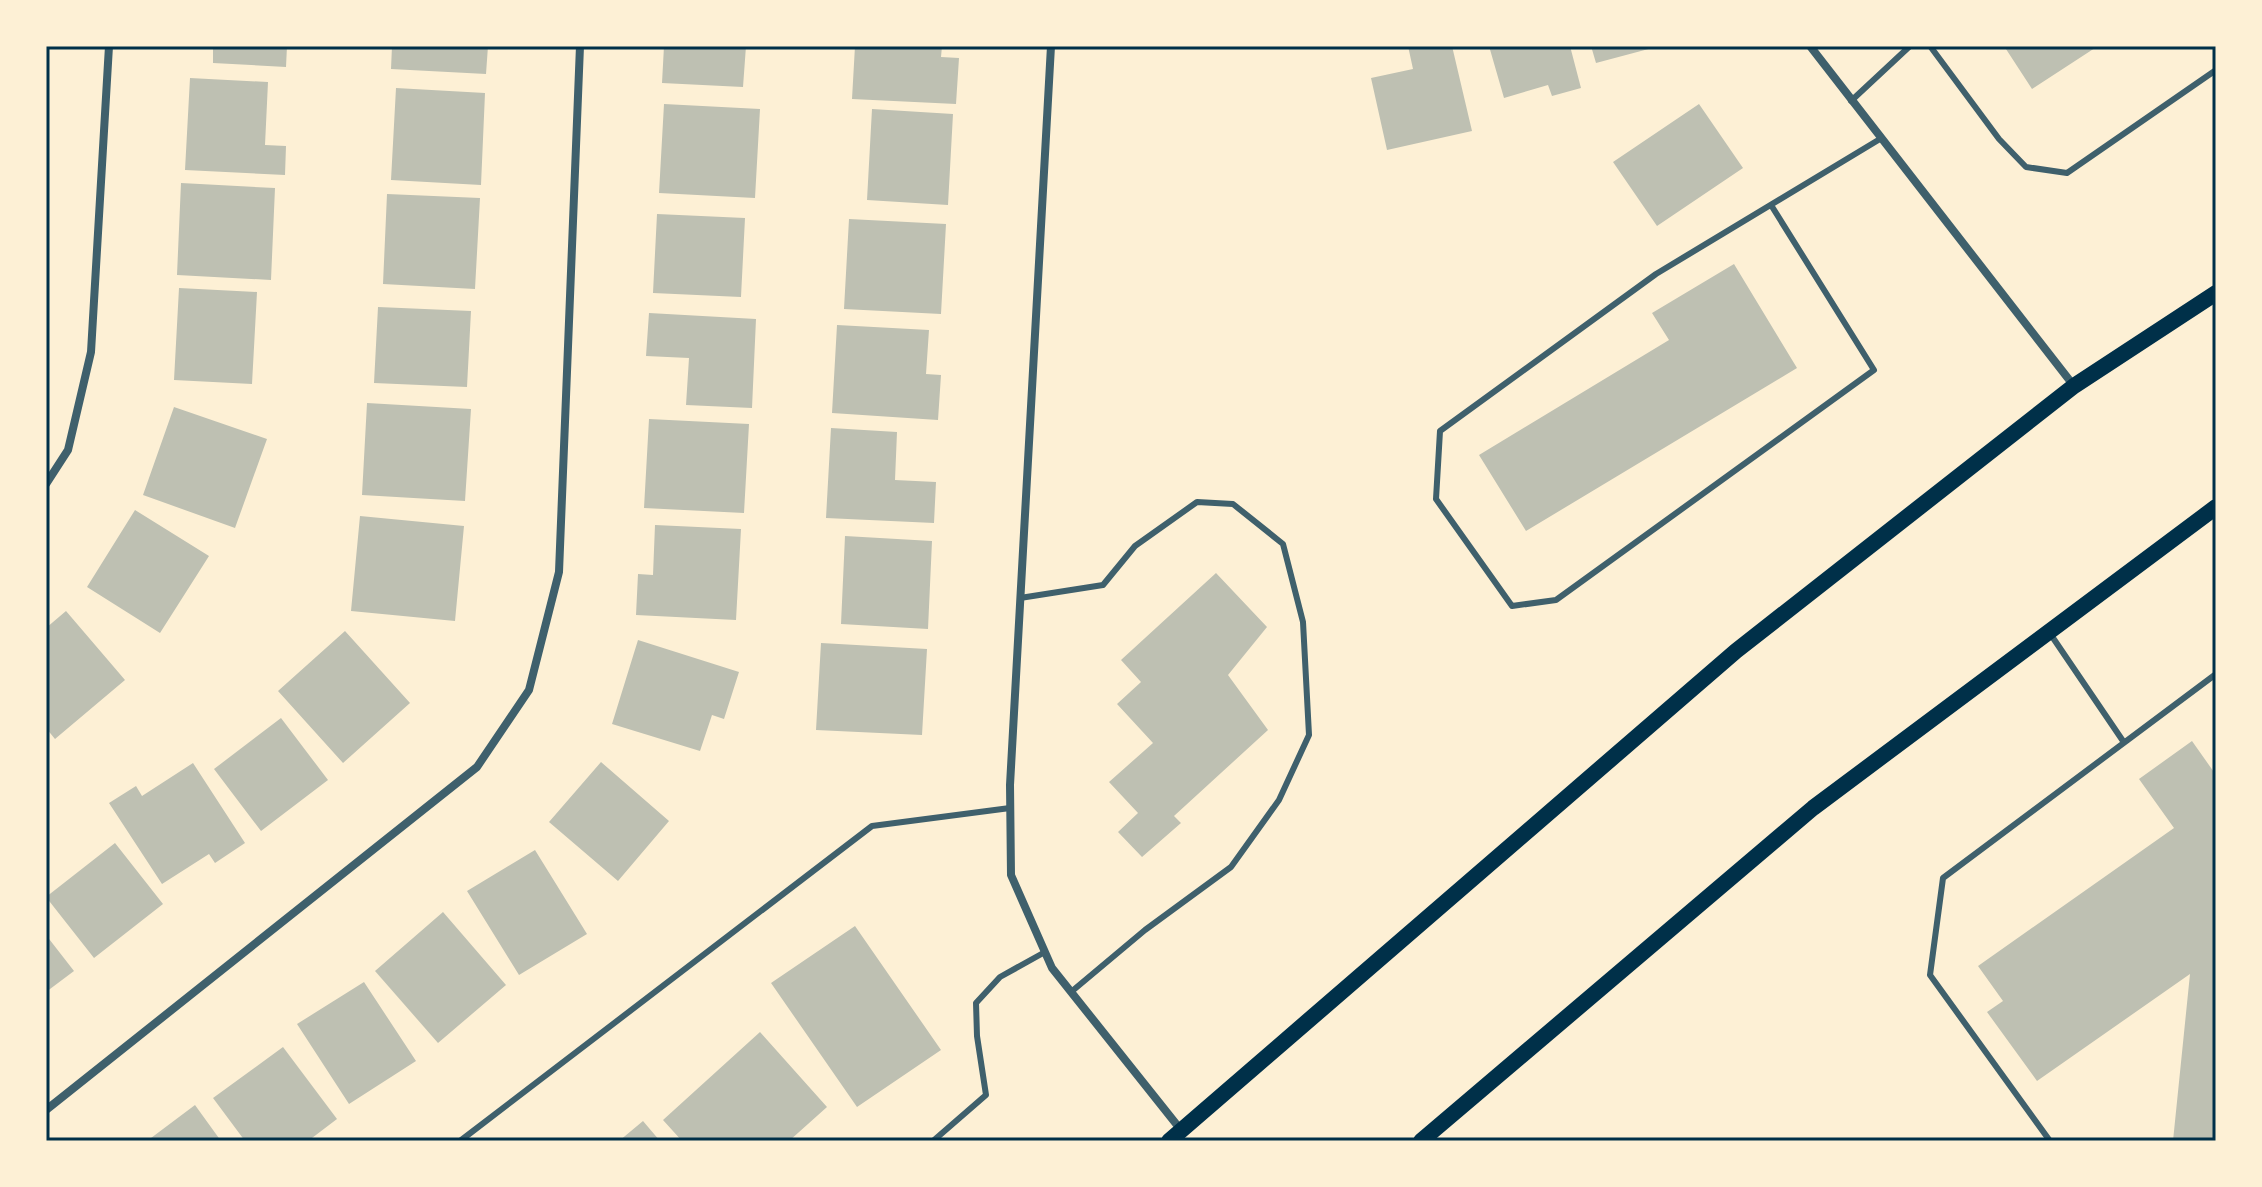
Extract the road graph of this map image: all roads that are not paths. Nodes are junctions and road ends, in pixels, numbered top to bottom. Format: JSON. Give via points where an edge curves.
{"nodes":[{"id":1,"x":109,"y":46,"type":"edge"},
{"id":2,"x":580,"y":46,"type":"edge"},
{"id":3,"x":1051,"y":46,"type":"edge"},
{"id":4,"x":1810,"y":46,"type":"edge"},
{"id":5,"x":1910,"y":46,"type":"edge"},
{"id":6,"x":1930,"y":46,"type":"edge"},
{"id":7,"x":2216,"y":70,"type":"edge"},
{"id":8,"x":1851,"y":101,"type":"junction"},
{"id":9,"x":1880,"y":139,"type":"junction"},
{"id":10,"x":1771,"y":205,"type":"junction"},
{"id":11,"x":2216,"y":293,"type":"edge"},
{"id":12,"x":2074,"y":386,"type":"junction"},
{"id":13,"x":46,"y":484,"type":"edge"},
{"id":14,"x":2216,"y":507,"type":"edge"},
{"id":15,"x":1020,"y":598,"type":"junction"},
{"id":16,"x":2049,"y":632,"type":"junction"},
{"id":17,"x":2216,"y":674,"type":"edge"},
{"id":18,"x":2123,"y":741,"type":"junction"},
{"id":19,"x":1010,"y":808,"type":"junction"},
{"id":20,"x":1045,"y":952,"type":"junction"},
{"id":21,"x":1071,"y":992,"type":"junction"},
{"id":22,"x":46,"y":1110,"type":"edge"},
{"id":23,"x":1175,"y":1136,"type":"edge"},
{"id":24,"x":460,"y":1141,"type":"edge"},
{"id":25,"x":933,"y":1141,"type":"edge"},
{"id":26,"x":1421,"y":1141,"type":"edge"},
{"id":27,"x":2050,"y":1141,"type":"edge"}],
"edges":[{"from":1,"to":13,"type":"street","via":[[91,352],[68,450]]},
{"from":2,"to":22,"type":"street","via":[[559,572],[529,690],[477,767]]},
{"from":3,"to":15,"type":"street"},
{"from":4,"to":8,"type":"street"},
{"from":5,"to":8,"type":"lane"},
{"from":6,"to":7,"type":"lane","via":[[2026,167],[2067,173]]},
{"from":8,"to":9,"type":"street"},
{"from":9,"to":10,"type":"lane"},
{"from":9,"to":12,"type":"street"},
{"from":10,"to":10,"type":"lane","via":[[1656,274],[1440,431],[1436,499],[1512,606],[1556,600],[1874,370]]},
{"from":11,"to":12,"type":"main road"},
{"from":12,"to":23,"type":"main road","via":[[1736,651]]},
{"from":14,"to":16,"type":"main road"},
{"from":15,"to":19,"type":"street"},
{"from":15,"to":21,"type":"lane","via":[[1103,585],[1135,546],[1197,502],[1233,504],[1283,544],[1303,622],[1309,735],[1279,800],[1231,867]]},
{"from":16,"to":18,"type":"lane"},
{"from":16,"to":26,"type":"main road","via":[[1813,808]]},
{"from":17,"to":18,"type":"lane"},
{"from":18,"to":27,"type":"lane","via":[[1943,878],[1930,975]]},
{"from":19,"to":20,"type":"street","via":[[1011,875]]},
{"from":19,"to":24,"type":"lane","via":[[872,826]]},
{"from":20,"to":21,"type":"street"},
{"from":20,"to":25,"type":"lane","via":[[1000,977],[976,1003],[986,1095]]},
{"from":21,"to":23,"type":"street"}]}
